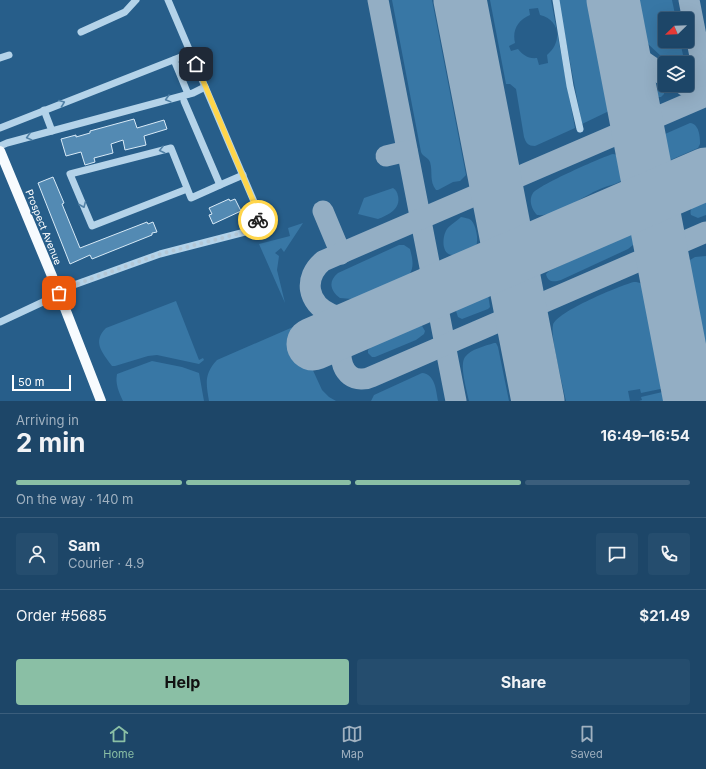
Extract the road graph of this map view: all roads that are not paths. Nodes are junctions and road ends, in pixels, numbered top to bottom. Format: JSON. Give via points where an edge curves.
{"nodes":[{"id":1,"x":136,"y":0,"type":"edge"},
{"id":2,"x":168,"y":0,"type":"edge"},
{"id":3,"x":556,"y":0,"type":"edge"},
{"id":4,"x":80,"y":32,"type":"dead end"},
{"id":5,"x":191,"y":53,"type":"junction"},
{"id":6,"x":9,"y":55,"type":"dead end"},
{"id":7,"x":0,"y":58,"type":"edge"},
{"id":8,"x":174,"y":60,"type":"junction"},
{"id":9,"x":206,"y":87,"type":"junction"},
{"id":10,"x":188,"y":94,"type":"junction"},
{"id":11,"x":184,"y":101,"type":"dead end"},
{"id":12,"x":44,"y":110,"type":"junction"},
{"id":13,"x":0,"y":128,"type":"edge"},
{"id":14,"x":580,"y":128,"type":"dead end"},
{"id":15,"x":52,"y":131,"type":"junction"},
{"id":16,"x":0,"y":146,"type":"edge"},
{"id":17,"x":0,"y":151,"type":"edge"},
{"id":18,"x":243,"y":175,"type":"junction"},
{"id":19,"x":220,"y":185,"type":"junction"},
{"id":20,"x":187,"y":189,"type":"junction"},
{"id":21,"x":59,"y":293,"type":"junction"},
{"id":22,"x":0,"y":322,"type":"edge"},
{"id":23,"x":101,"y":401,"type":"edge"}],
"edges":[{"from":1,"to":4,"type":"street","via":[[125,12]]},
{"from":2,"to":5,"type":"street"},
{"from":3,"to":14,"type":"street"},
{"from":5,"to":8,"type":"street"},
{"from":5,"to":9,"type":"street"},
{"from":6,"to":7,"type":"street"},
{"from":8,"to":10,"type":"street"},
{"from":12,"to":8,"type":"street","one_way":true},
{"from":9,"to":10,"type":"street"},
{"from":9,"to":18,"type":"street"},
{"from":10,"to":15,"type":"street","one_way":true},
{"from":11,"to":19,"type":"street"},
{"from":12,"to":13,"type":"street"},
{"from":12,"to":15,"type":"street"},
{"from":15,"to":16,"type":"street","one_way":true},
{"from":17,"to":21,"type":"main road","name":"Prospect Avenue"},
{"from":18,"to":19,"type":"street"},
{"from":18,"to":21,"type":"street","via":[[258,212],[258,227],[160,254],[71,286]]},
{"from":19,"to":20,"type":"street","via":[[191,198]]},
{"from":20,"to":20,"type":"street","one_way":true,"via":[[171,148],[70,174],[92,226]]},
{"from":21,"to":22,"type":"street"},
{"from":21,"to":23,"type":"main road","name":"Prospect Avenue"}]}
